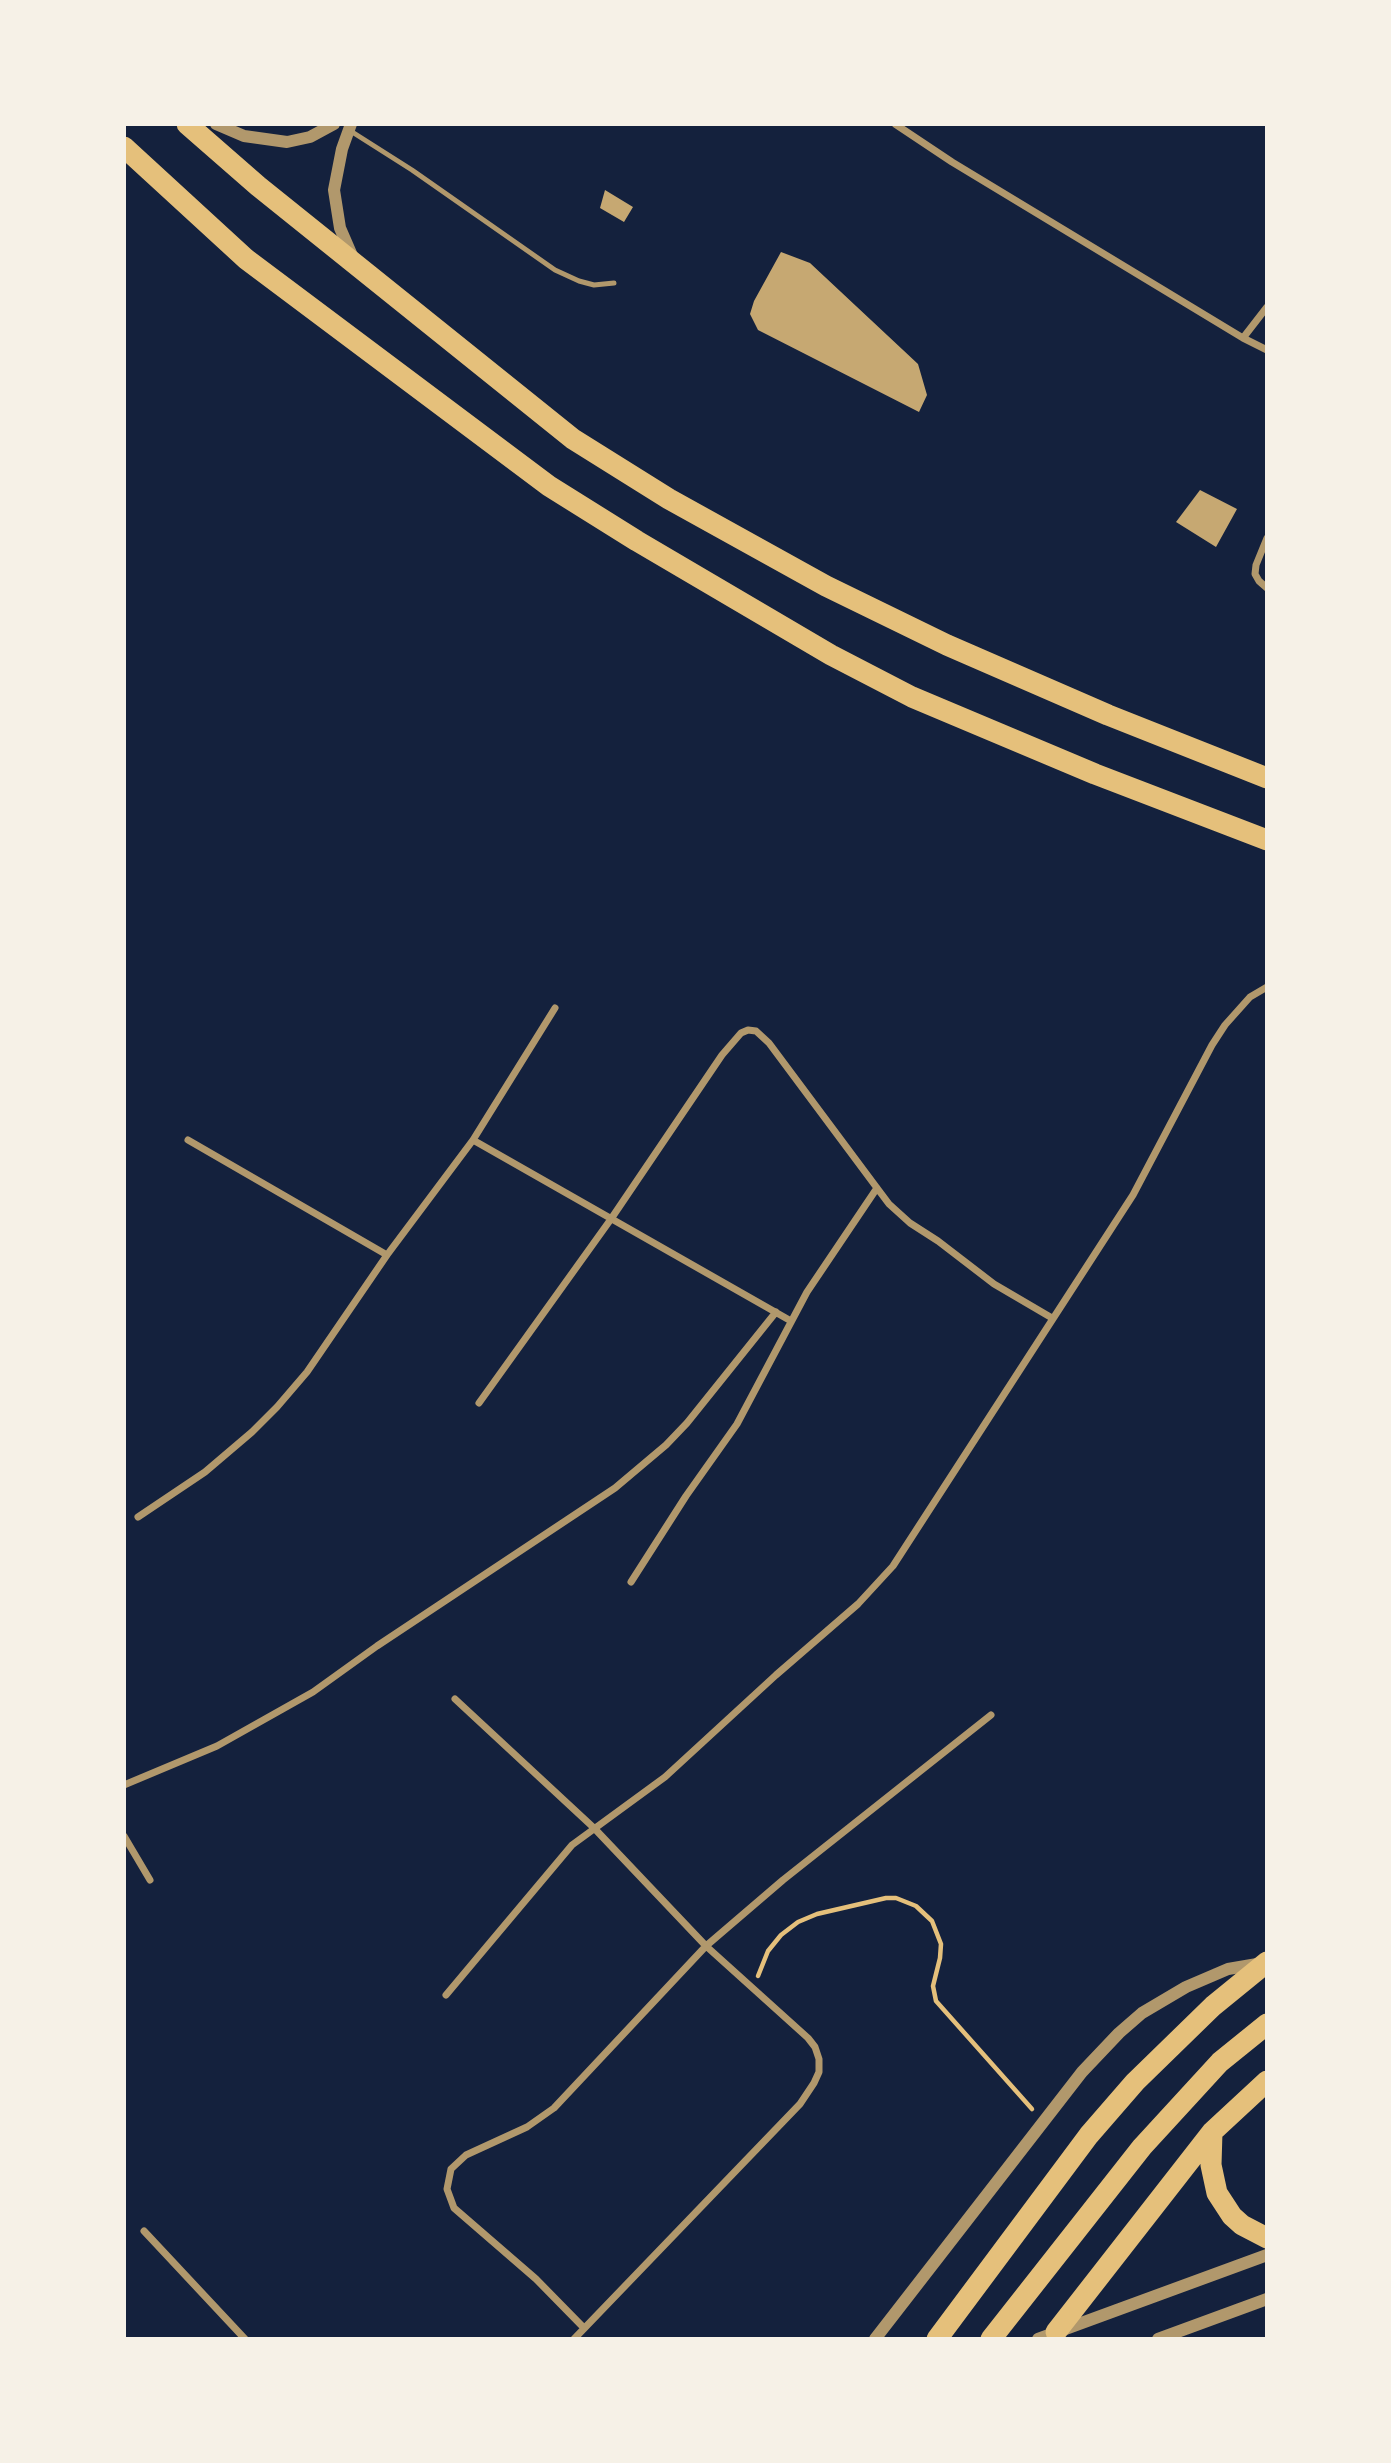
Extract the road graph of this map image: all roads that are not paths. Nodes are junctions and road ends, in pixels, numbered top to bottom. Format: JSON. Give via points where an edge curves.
{"nodes":[{"id":1,"x":187,"y":124,"type":"edge"},
{"id":2,"x":216,"y":124,"type":"edge"},
{"id":3,"x":334,"y":124,"type":"edge"},
{"id":4,"x":895,"y":124,"type":"edge"},
{"id":5,"x":350,"y":127,"type":"edge"},
{"id":6,"x":124,"y":147,"type":"edge"},
{"id":7,"x":356,"y":265,"type":"junction"},
{"id":8,"x":614,"y":284,"type":"dead end"},
{"id":9,"x":1267,"y":307,"type":"edge"},
{"id":10,"x":1243,"y":338,"type":"junction"},
{"id":11,"x":1267,"y":350,"type":"edge"},
{"id":12,"x":1267,"y":538,"type":"edge"},
{"id":13,"x":1267,"y":588,"type":"edge"},
{"id":14,"x":1257,"y":772,"type":"edge"},
{"id":15,"x":1267,"y":840,"type":"edge"},
{"id":16,"x":1267,"y":987,"type":"edge"},
{"id":17,"x":555,"y":1008,"type":"dead end"},
{"id":18,"x":188,"y":1140,"type":"dead end"},
{"id":19,"x":473,"y":1140,"type":"junction"},
{"id":20,"x":877,"y":1188,"type":"junction"},
{"id":21,"x":611,"y":1219,"type":"junction"},
{"id":22,"x":387,"y":1255,"type":"junction"},
{"id":23,"x":776,"y":1312,"type":"junction"},
{"id":24,"x":1052,"y":1318,"type":"junction"},
{"id":25,"x":791,"y":1321,"type":"junction"},
{"id":26,"x":480,"y":1403,"type":"dead end"},
{"id":27,"x":138,"y":1517,"type":"dead end"},
{"id":28,"x":631,"y":1582,"type":"dead end"},
{"id":29,"x":455,"y":1699,"type":"dead end"},
{"id":30,"x":991,"y":1715,"type":"dead end"},
{"id":31,"x":124,"y":1785,"type":"edge"},
{"id":32,"x":594,"y":1828,"type":"junction"},
{"id":33,"x":124,"y":1836,"type":"edge"},
{"id":34,"x":150,"y":1880,"type":"dead end"},
{"id":35,"x":706,"y":1946,"type":"junction"},
{"id":36,"x":1267,"y":1962,"type":"edge"},
{"id":37,"x":446,"y":1996,"type":"dead end"},
{"id":38,"x":1267,"y":2024,"type":"edge"},
{"id":39,"x":1267,"y":2081,"type":"edge"},
{"id":40,"x":1212,"y":2132,"type":"junction"},
{"id":41,"x":144,"y":2231,"type":"dead end"},
{"id":42,"x":1267,"y":2238,"type":"edge"},
{"id":43,"x":1267,"y":2255,"type":"edge"},
{"id":44,"x":1267,"y":2300,"type":"edge"},
{"id":45,"x":584,"y":2328,"type":"junction"},
{"id":46,"x":1048,"y":2336,"type":"edge"},
{"id":47,"x":245,"y":2339,"type":"edge"},
{"id":48,"x":573,"y":2339,"type":"edge"},
{"id":49,"x":875,"y":2339,"type":"edge"},
{"id":50,"x":937,"y":2339,"type":"edge"},
{"id":51,"x":991,"y":2339,"type":"edge"},
{"id":52,"x":1158,"y":2339,"type":"edge"}],
"edges":[{"from":1,"to":7,"type":"highway"},
{"from":2,"to":3,"type":"street","via":[[244,136],[287,142],[310,137]]},
{"from":4,"to":10,"type":"street"},
{"from":5,"to":7,"type":"street","via":[[334,190],[341,228]]},
{"from":5,"to":8,"type":"lane","via":[[555,270],[594,285]]},
{"from":6,"to":15,"type":"highway","via":[[246,259],[549,486],[638,541],[831,655],[912,697]]},
{"from":7,"to":14,"type":"highway","via":[[573,439],[668,499],[826,586],[947,645]]},
{"from":9,"to":10,"type":"street"},
{"from":10,"to":11,"type":"street"},
{"from":12,"to":13,"type":"street","via":[[1255,574]]},
{"from":16,"to":24,"type":"street","via":[[1237,1010],[1212,1045],[1133,1195]]},
{"from":17,"to":19,"type":"street"},
{"from":18,"to":22,"type":"street"},
{"from":19,"to":21,"type":"street"},
{"from":19,"to":22,"type":"street"},
{"from":20,"to":21,"type":"street","via":[[769,1043],[748,1030],[722,1055]]},
{"from":20,"to":24,"type":"street","via":[[910,1223],[994,1284]]},
{"from":20,"to":25,"type":"street"},
{"from":21,"to":23,"type":"street"},
{"from":21,"to":26,"type":"street"},
{"from":22,"to":27,"type":"street","via":[[277,1408],[205,1472]]},
{"from":23,"to":25,"type":"street"},
{"from":23,"to":31,"type":"street","via":[[687,1423],[615,1488],[313,1692],[217,1746]]},
{"from":24,"to":32,"type":"street","via":[[909,1544],[876,1585],[665,1777]]},
{"from":25,"to":28,"type":"street","via":[[737,1424]]},
{"from":29,"to":32,"type":"street"},
{"from":30,"to":35,"type":"street"},
{"from":32,"to":35,"type":"street"},
{"from":32,"to":37,"type":"street","via":[[561,1858]]},
{"from":33,"to":34,"type":"street"},
{"from":35,"to":45,"type":"street","via":[[808,2038],[819,2059],[819,2072],[800,2104]]},
{"from":35,"to":45,"type":"street","via":[[554,2108],[527,2127],[466,2155],[447,2179],[454,2208]]},
{"from":36,"to":49,"type":"street","via":[[1206,1978],[1142,2013],[1119,2033],[1082,2072]]},
{"from":36,"to":50,"type":"highway","via":[[1176,2039],[1135,2082],[1089,2135]]},
{"from":38,"to":51,"type":"highway","via":[[1220,2062],[1142,2147]]},
{"from":39,"to":40,"type":"highway"},
{"from":40,"to":42,"type":"highway","via":[[1211,2165],[1217,2193],[1242,2225]]},
{"from":40,"to":46,"type":"highway"},
{"from":41,"to":47,"type":"street"},
{"from":43,"to":46,"type":"street"},
{"from":44,"to":52,"type":"street"},
{"from":45,"to":48,"type":"street"}]}
